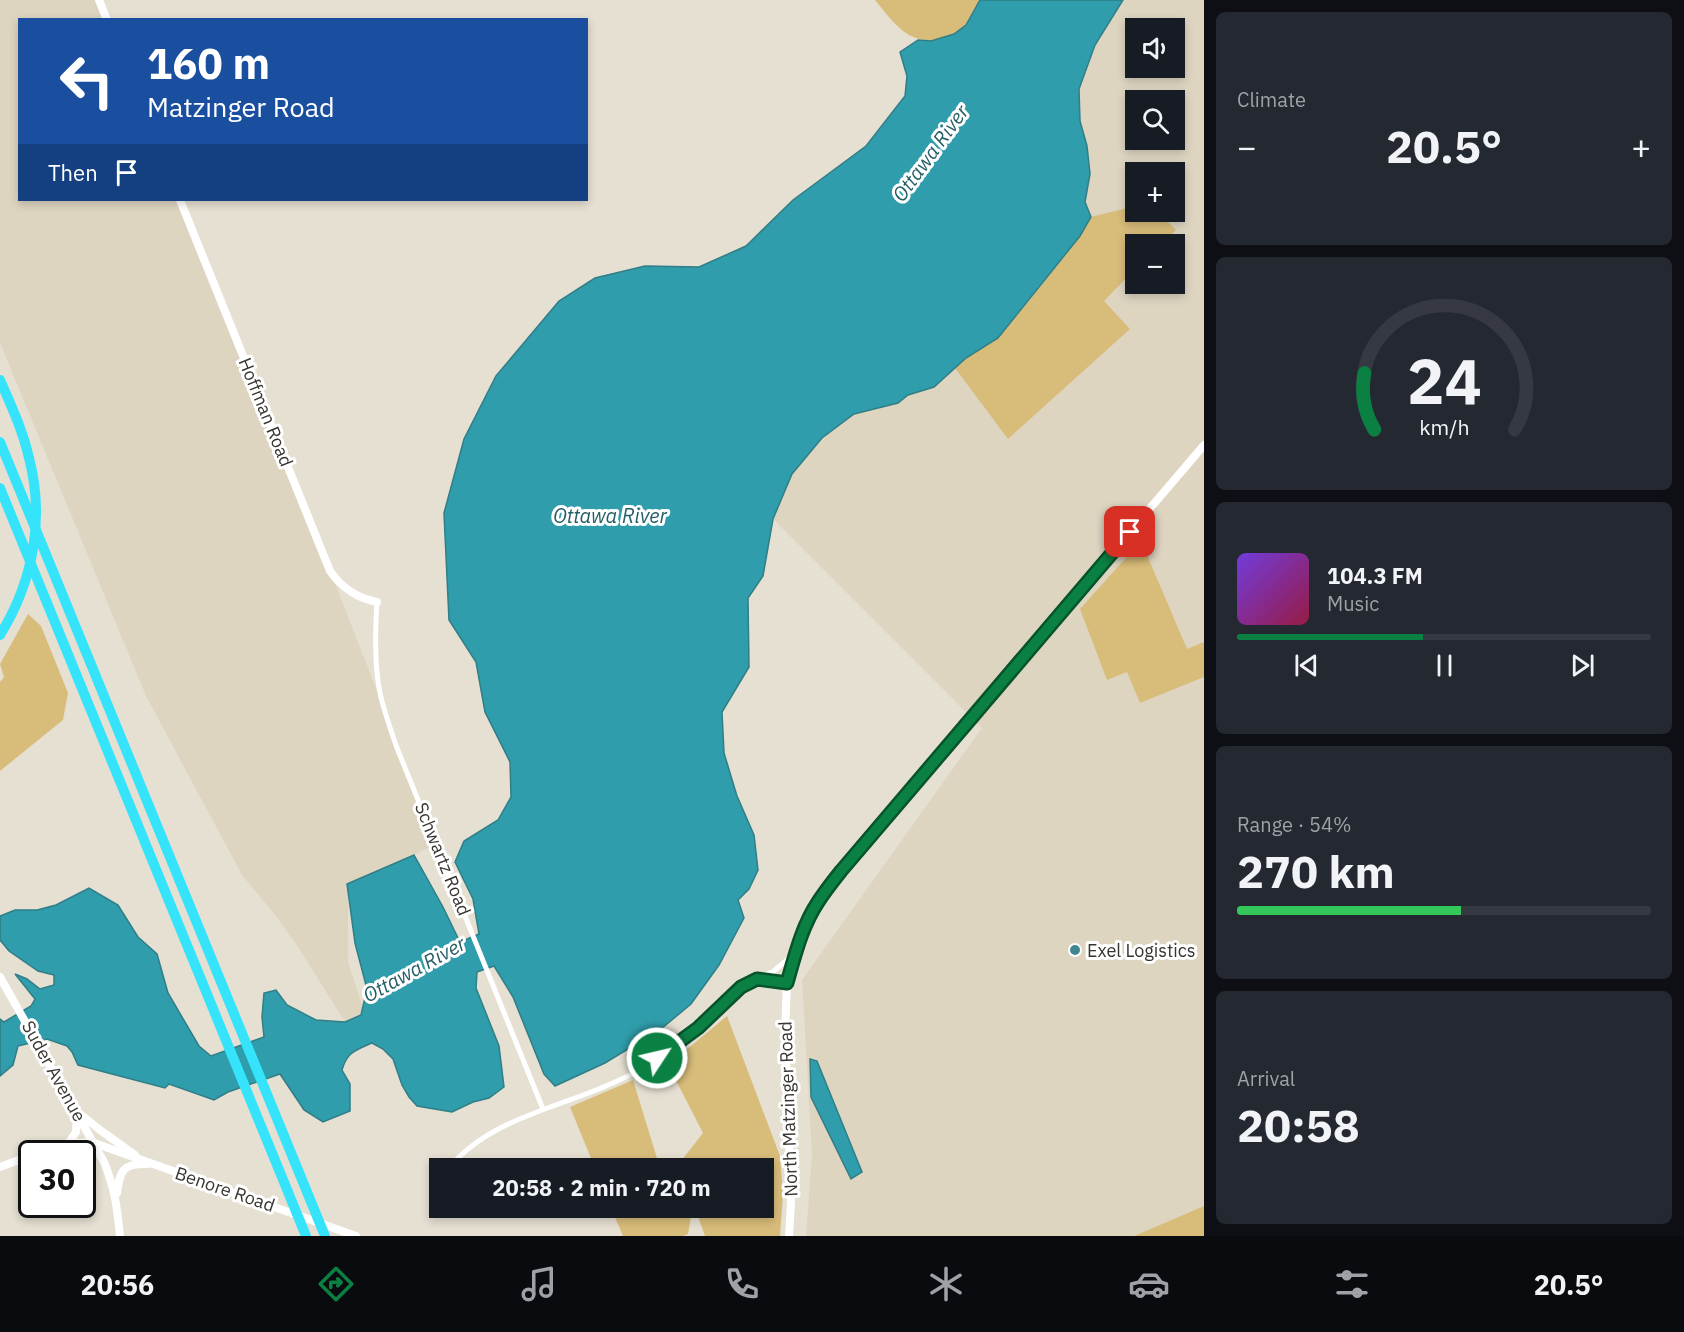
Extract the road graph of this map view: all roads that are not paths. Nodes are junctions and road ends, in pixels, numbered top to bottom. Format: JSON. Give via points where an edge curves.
{"nodes":[{"id":1,"x":99,"y":0,"type":"edge"},
{"id":2,"x":106,"y":18,"type":"edge"},
{"id":3,"x":180,"y":201,"type":"edge"},
{"id":4,"x":0,"y":380,"type":"edge"},
{"id":5,"x":0,"y":442,"type":"edge"},
{"id":6,"x":1204,"y":445,"type":"edge"},
{"id":7,"x":0,"y":488,"type":"edge"},
{"id":8,"x":377,"y":602,"type":"joint"},
{"id":9,"x":0,"y":635,"type":"edge"},
{"id":10,"x":796,"y":951,"type":"junction"},
{"id":11,"x":0,"y":977,"type":"edge"},
{"id":12,"x":757,"y":979,"type":"junction"},
{"id":13,"x":787,"y":983,"type":"junction"},
{"id":14,"x":543,"y":1109,"type":"junction"},
{"id":15,"x":76,"y":1111,"type":"junction"},
{"id":16,"x":71,"y":1140,"type":"edge"},
{"id":17,"x":92,"y":1140,"type":"edge"},
{"id":18,"x":96,"y":1144,"type":"edge"},
{"id":19,"x":96,"y":1147,"type":"edge"},
{"id":20,"x":460,"y":1158,"type":"edge"},
{"id":21,"x":141,"y":1159,"type":"junction"},
{"id":22,"x":18,"y":1160,"type":"edge"},
{"id":23,"x":154,"y":1164,"type":"junction"},
{"id":24,"x":0,"y":1167,"type":"edge"},
{"id":25,"x":116,"y":1197,"type":"junction"},
{"id":26,"x":120,"y":1236,"type":"edge"},
{"id":27,"x":306,"y":1236,"type":"edge"},
{"id":28,"x":325,"y":1236,"type":"edge"},
{"id":29,"x":356,"y":1236,"type":"edge"},
{"id":30,"x":789,"y":1236,"type":"edge"}],
"edges":[{"from":1,"to":2,"type":"street"},
{"from":3,"to":8,"type":"street","name":"Hoffman Road","via":[[330,571],[346,590]]},
{"from":4,"to":9,"type":"highway","via":[[32,468],[36,517],[30,567]]},
{"from":5,"to":28,"type":"highway"},
{"from":6,"to":10,"type":"street","name":"North Matzinger Road","via":[[841,871],[817,903]]},
{"from":7,"to":27,"type":"highway"},
{"from":8,"to":14,"type":"street","name":"Schwartz Road","via":[[377,673],[385,715]]},
{"from":10,"to":12,"type":"street","via":[[774,971]]},
{"from":10,"to":13,"type":"street","name":"North Matzinger Road"},
{"from":11,"to":15,"type":"street","name":"Suder Avenue"},
{"from":12,"to":13,"type":"street"},
{"from":12,"to":14,"type":"street","via":[[741,987],[698,1028],[634,1073]]},
{"from":13,"to":30,"type":"street","name":"North Matzinger Road"},
{"from":14,"to":20,"type":"street","via":[[482,1138]]},
{"from":15,"to":16,"type":"street","via":[[76,1132]]},
{"from":15,"to":17,"type":"street","name":"Suder Avenue"},
{"from":15,"to":21,"type":"street"},
{"from":18,"to":21,"type":"street","name":"Benore Road"},
{"from":19,"to":25,"type":"street","name":"Suder Avenue"},
{"from":21,"to":23,"type":"street","name":"Benore Road"},
{"from":22,"to":24,"type":"street","name":"Benore Road"},
{"from":23,"to":25,"type":"street","via":[[128,1165],[118,1179]]},
{"from":23,"to":29,"type":"street","name":"Benore Road"},
{"from":25,"to":26,"type":"street","name":"Suder Avenue"}]}
